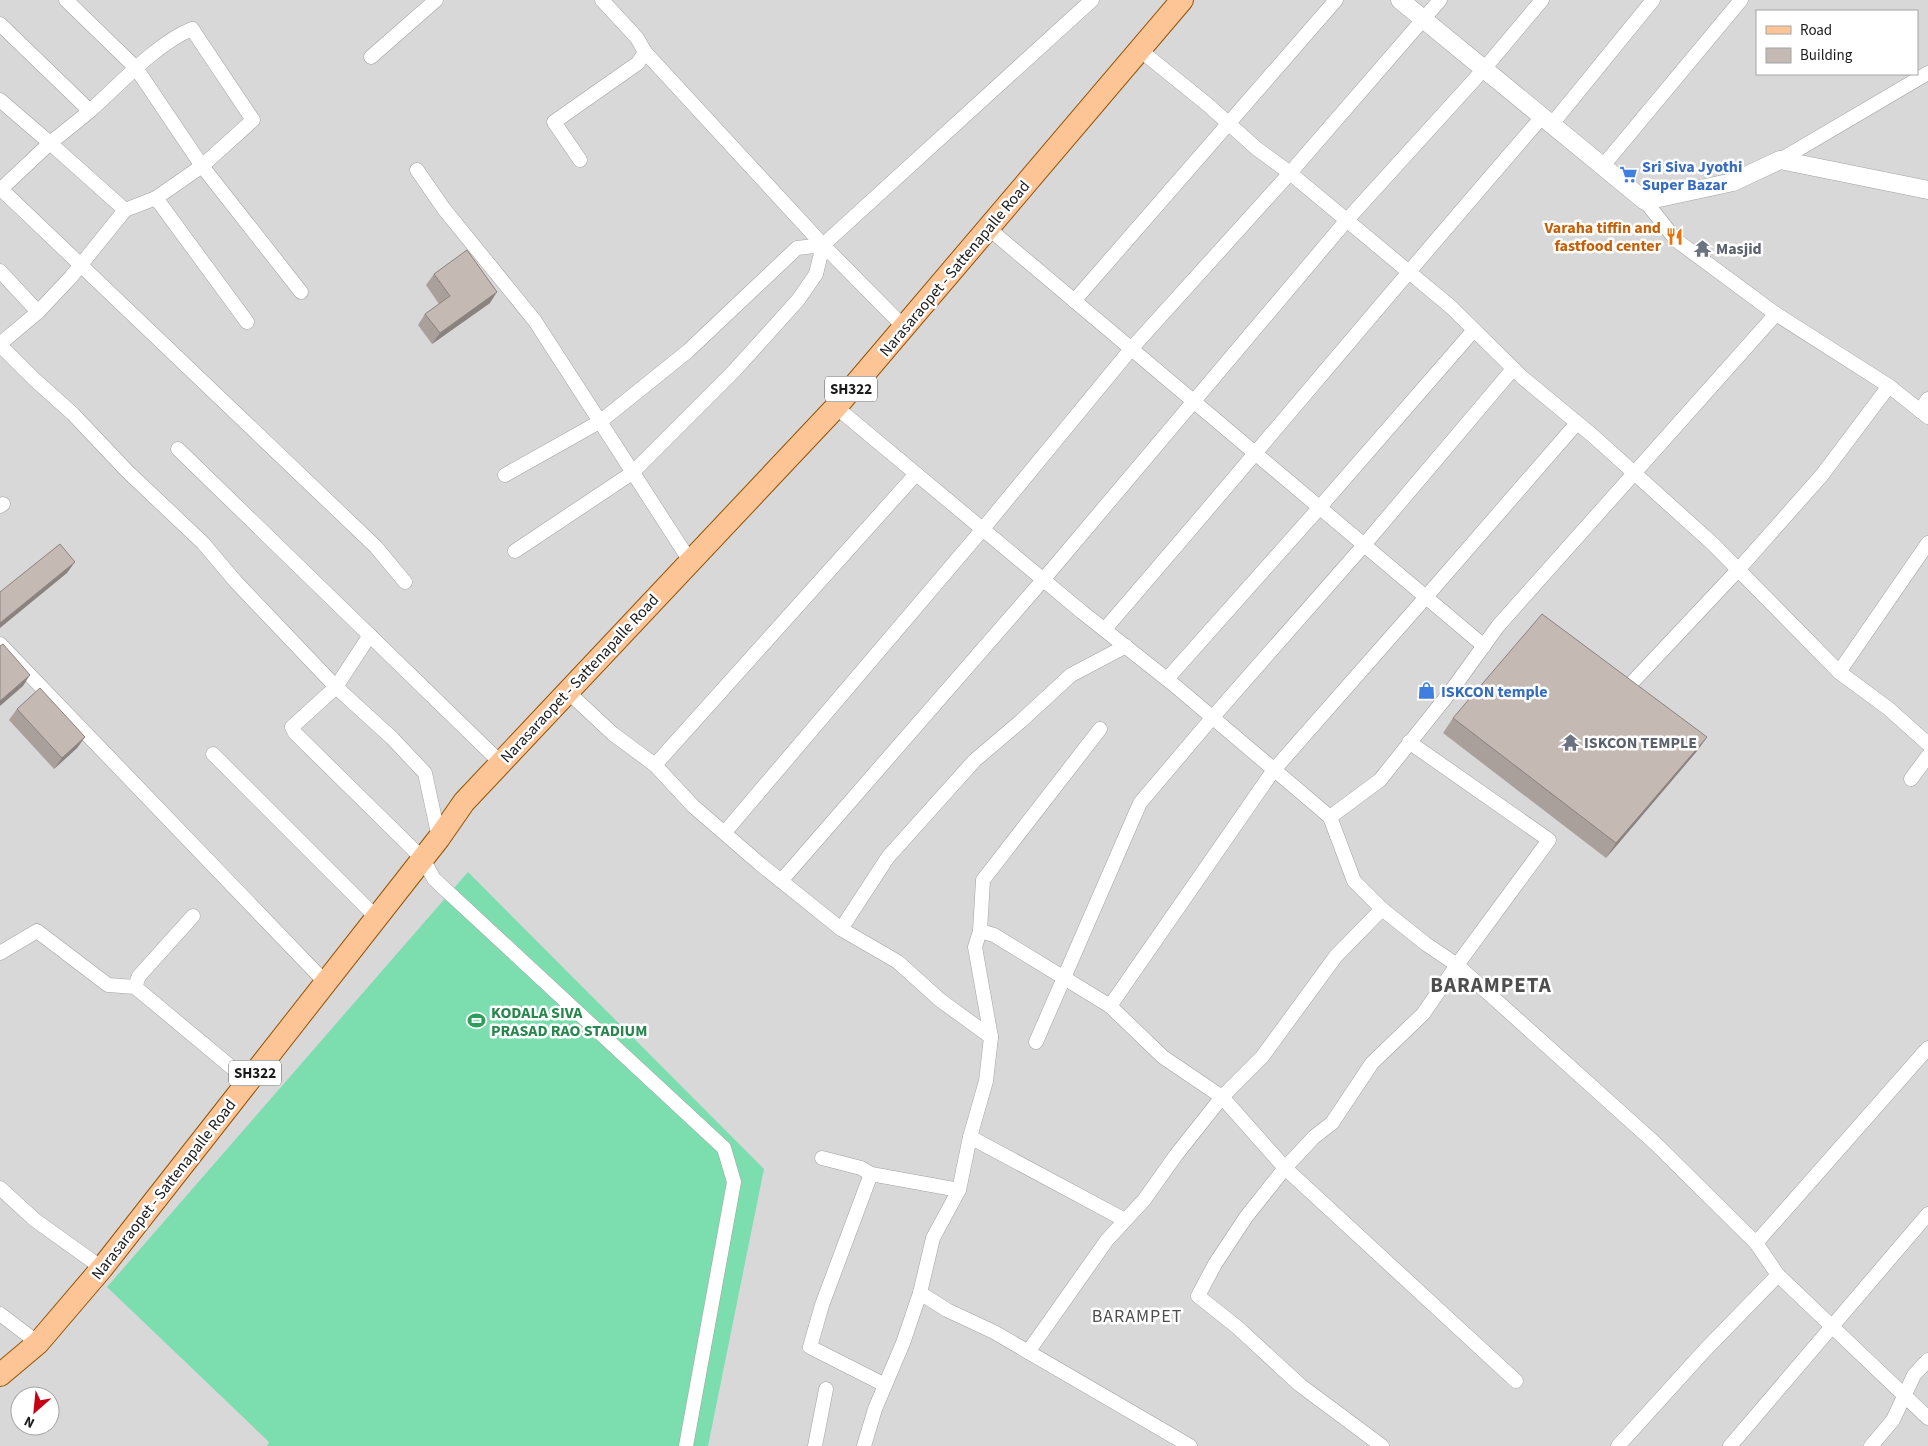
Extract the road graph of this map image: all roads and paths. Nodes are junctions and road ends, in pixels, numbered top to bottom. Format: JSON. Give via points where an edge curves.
{"nodes":[{"id":1,"x":66,"y":0,"type":"edge"},
{"id":2,"x":436,"y":0,"type":"edge"},
{"id":3,"x":602,"y":0,"type":"edge"},
{"id":4,"x":1092,"y":0,"type":"edge"},
{"id":5,"x":1182,"y":0,"type":"edge"},
{"id":6,"x":1336,"y":0,"type":"edge"},
{"id":7,"x":1400,"y":0,"type":"edge"},
{"id":8,"x":1440,"y":0,"type":"edge"},
{"id":9,"x":1542,"y":0,"type":"edge"},
{"id":10,"x":1653,"y":0,"type":"edge"},
{"id":11,"x":1741,"y":0,"type":"edge"},
{"id":12,"x":1424,"y":19,"type":"junction"},
{"id":13,"x":0,"y":24,"type":"edge"},
{"id":14,"x":1140,"y":50,"type":"junction"},
{"id":15,"x":645,"y":52,"type":"junction"},
{"id":16,"x":371,"y":56,"type":"dead end"},
{"id":17,"x":136,"y":68,"type":"junction"},
{"id":18,"x":1484,"y":69,"type":"junction"},
{"id":19,"x":1928,"y":73,"type":"edge"},
{"id":20,"x":0,"y":100,"type":"edge"},
{"id":21,"x":90,"y":111,"type":"junction"},
{"id":22,"x":1547,"y":121,"type":"junction"},
{"id":23,"x":1229,"y":124,"type":"junction"},
{"id":24,"x":50,"y":143,"type":"junction"},
{"id":25,"x":580,"y":160,"type":"dead end"},
{"id":26,"x":1780,"y":160,"type":"junction"},
{"id":27,"x":202,"y":166,"type":"junction"},
{"id":28,"x":1602,"y":167,"type":"junction"},
{"id":29,"x":417,"y":170,"type":"dead end"},
{"id":30,"x":1290,"y":174,"type":"junction"},
{"id":31,"x":0,"y":189,"type":"edge"},
{"id":32,"x":1928,"y":190,"type":"edge"},
{"id":33,"x":156,"y":198,"type":"junction"},
{"id":34,"x":1645,"y":201,"type":"junction"},
{"id":35,"x":125,"y":210,"type":"junction"},
{"id":36,"x":1346,"y":221,"type":"junction"},
{"id":37,"x":988,"y":228,"type":"junction"},
{"id":38,"x":822,"y":245,"type":"junction"},
{"id":39,"x":80,"y":266,"type":"junction"},
{"id":40,"x":0,"y":271,"type":"edge"},
{"id":41,"x":1408,"y":271,"type":"junction"},
{"id":42,"x":301,"y":292,"type":"dead end"},
{"id":43,"x":1074,"y":301,"type":"junction"},
{"id":44,"x":38,"y":312,"type":"junction"},
{"id":45,"x":1776,"y":314,"type":"junction"},
{"id":46,"x":247,"y":322,"type":"dead end"},
{"id":47,"x":904,"y":326,"type":"junction"},
{"id":48,"x":1474,"y":330,"type":"junction"},
{"id":49,"x":0,"y":345,"type":"edge"},
{"id":50,"x":1130,"y":348,"type":"junction"},
{"id":51,"x":1513,"y":368,"type":"junction"},
{"id":52,"x":1889,"y":386,"type":"junction"},
{"id":53,"x":1928,"y":399,"type":"edge"},
{"id":54,"x":1194,"y":402,"type":"junction"},
{"id":55,"x":836,"y":407,"type":"junction"},
{"id":56,"x":1924,"y":414,"type":"edge"},
{"id":57,"x":601,"y":420,"type":"junction"},
{"id":58,"x":1577,"y":423,"type":"junction"},
{"id":59,"x":178,"y":449,"type":"dead end"},
{"id":60,"x":1256,"y":454,"type":"junction"},
{"id":61,"x":632,"y":473,"type":"junction"},
{"id":62,"x":1634,"y":473,"type":"junction"},
{"id":63,"x":505,"y":474,"type":"dead end"},
{"id":64,"x":916,"y":474,"type":"junction"},
{"id":65,"x":1320,"y":507,"type":"junction"},
{"id":66,"x":982,"y":530,"type":"junction"},
{"id":67,"x":1928,"y":543,"type":"edge"},
{"id":68,"x":1364,"y":545,"type":"junction"},
{"id":69,"x":515,"y":552,"type":"dead end"},
{"id":70,"x":690,"y":561,"type":"junction"},
{"id":71,"x":1738,"y":570,"type":"junction"},
{"id":72,"x":1043,"y":580,"type":"junction"},
{"id":73,"x":405,"y":582,"type":"dead end"},
{"id":74,"x":1426,"y":597,"type":"junction"},
{"id":75,"x":1105,"y":630,"type":"junction"},
{"id":76,"x":370,"y":635,"type":"junction"},
{"id":77,"x":0,"y":644,"type":"edge"},
{"id":78,"x":1126,"y":646,"type":"junction"},
{"id":79,"x":1484,"y":646,"type":"junction"},
{"id":80,"x":1839,"y":672,"type":"junction"},
{"id":81,"x":1166,"y":679,"type":"junction"},
{"id":82,"x":336,"y":687,"type":"junction"},
{"id":83,"x":1627,"y":688,"type":"edge"},
{"id":84,"x":567,"y":691,"type":"junction"},
{"id":85,"x":1212,"y":718,"type":"junction"},
{"id":86,"x":1100,"y":729,"type":"dead end"},
{"id":87,"x":1409,"y":742,"type":"junction"},
{"id":88,"x":1928,"y":744,"type":"edge"},
{"id":89,"x":213,"y":754,"type":"dead end"},
{"id":90,"x":1928,"y":756,"type":"edge"},
{"id":91,"x":500,"y":762,"type":"junction"},
{"id":92,"x":655,"y":765,"type":"junction"},
{"id":93,"x":1273,"y":771,"type":"junction"},
{"id":94,"x":1911,"y":779,"type":"dead end"},
{"id":95,"x":1330,"y":817,"type":"junction"},
{"id":96,"x":725,"y":832,"type":"junction"},
{"id":97,"x":439,"y":838,"type":"junction"},
{"id":98,"x":423,"y":859,"type":"junction"},
{"id":99,"x":781,"y":881,"type":"junction"},
{"id":100,"x":1382,"y":909,"type":"junction"},
{"id":101,"x":193,"y":916,"type":"dead end"},
{"id":102,"x":377,"y":918,"type":"junction"},
{"id":103,"x":841,"y":929,"type":"junction"},
{"id":104,"x":980,"y":931,"type":"junction"},
{"id":105,"x":0,"y":954,"type":"edge"},
{"id":106,"x":1458,"y":965,"type":"junction"},
{"id":107,"x":1066,"y":978,"type":"junction"},
{"id":108,"x":326,"y":983,"type":"junction"},
{"id":109,"x":134,"y":987,"type":"junction"},
{"id":110,"x":1110,"y":1006,"type":"junction"},
{"id":111,"x":991,"y":1037,"type":"junction"},
{"id":112,"x":1036,"y":1042,"type":"dead end"},
{"id":113,"x":1928,"y":1048,"type":"edge"},
{"id":114,"x":248,"y":1082,"type":"junction"},
{"id":115,"x":1222,"y":1097,"type":"junction"},
{"id":116,"x":970,"y":1137,"type":"junction"},
{"id":117,"x":822,"y":1158,"type":"dead end"},
{"id":118,"x":1285,"y":1168,"type":"junction"},
{"id":119,"x":871,"y":1174,"type":"junction"},
{"id":120,"x":0,"y":1188,"type":"edge"},
{"id":121,"x":959,"y":1190,"type":"junction"},
{"id":122,"x":1928,"y":1214,"type":"edge"},
{"id":123,"x":1125,"y":1220,"type":"junction"},
{"id":124,"x":1756,"y":1243,"type":"junction"},
{"id":125,"x":102,"y":1268,"type":"junction"},
{"id":126,"x":1778,"y":1275,"type":"junction"},
{"id":127,"x":920,"y":1293,"type":"junction"},
{"id":128,"x":0,"y":1314,"type":"edge"},
{"id":129,"x":1832,"y":1327,"type":"junction"},
{"id":130,"x":38,"y":1343,"type":"junction"},
{"id":131,"x":1028,"y":1352,"type":"junction"},
{"id":132,"x":1928,"y":1360,"type":"edge"},
{"id":133,"x":0,"y":1375,"type":"edge"},
{"id":134,"x":1516,"y":1381,"type":"dead end"},
{"id":135,"x":885,"y":1385,"type":"junction"},
{"id":136,"x":826,"y":1389,"type":"dead end"},
{"id":137,"x":1904,"y":1396,"type":"junction"},
{"id":138,"x":1928,"y":1418,"type":"edge"},
{"id":139,"x":686,"y":1446,"type":"edge"},
{"id":140,"x":816,"y":1446,"type":"edge"},
{"id":141,"x":864,"y":1446,"type":"edge"},
{"id":142,"x":1190,"y":1446,"type":"edge"},
{"id":143,"x":1382,"y":1446,"type":"edge"},
{"id":144,"x":1618,"y":1446,"type":"edge"},
{"id":145,"x":1730,"y":1446,"type":"edge"},
{"id":146,"x":1871,"y":1446,"type":"edge"}],
"edges":[{"from":1,"to":17,"type":"street"},
{"from":2,"to":16,"type":"street"},
{"from":3,"to":15,"type":"street","via":[[638,38]]},
{"from":4,"to":38,"type":"street"},
{"from":5,"to":14,"type":"main road","name":"Narasaraopet - Sattenapalle Road","number":"SH322"},
{"from":6,"to":23,"type":"street"},
{"from":7,"to":12,"type":"street"},
{"from":8,"to":12,"type":"street"},
{"from":9,"to":18,"type":"street"},
{"from":10,"to":22,"type":"street"},
{"from":11,"to":28,"type":"street"},
{"from":12,"to":18,"type":"street"},
{"from":12,"to":30,"type":"street"},
{"from":13,"to":21,"type":"street"},
{"from":14,"to":23,"type":"street"},
{"from":14,"to":37,"type":"main road","name":"Narasaraopet - Sattenapalle Road","number":"SH322"},
{"from":15,"to":25,"type":"street","via":[[638,62],[554,122]]},
{"from":15,"to":38,"type":"street"},
{"from":17,"to":21,"type":"street"},
{"from":17,"to":27,"type":"street"},
{"from":17,"to":27,"type":"street","via":[[179,34],[192,29],[253,120]]},
{"from":18,"to":22,"type":"street"},
{"from":18,"to":36,"type":"street"},
{"from":19,"to":26,"type":"street"},
{"from":20,"to":24,"type":"street"},
{"from":21,"to":24,"type":"street"},
{"from":22,"to":28,"type":"street"},
{"from":22,"to":41,"type":"street"},
{"from":23,"to":30,"type":"street"},
{"from":23,"to":43,"type":"street"},
{"from":24,"to":31,"type":"street"},
{"from":24,"to":35,"type":"street"},
{"from":26,"to":32,"type":"street"},
{"from":26,"to":34,"type":"street","via":[[1733,182]]},
{"from":27,"to":33,"type":"street"},
{"from":27,"to":42,"type":"street"},
{"from":28,"to":34,"type":"street"},
{"from":29,"to":57,"type":"street","via":[[444,209],[535,321]]},
{"from":30,"to":36,"type":"street"},
{"from":30,"to":50,"type":"street"},
{"from":31,"to":39,"type":"street"},
{"from":33,"to":35,"type":"street"},
{"from":33,"to":46,"type":"street"},
{"from":34,"to":45,"type":"street","via":[[1676,240]]},
{"from":35,"to":39,"type":"street"},
{"from":36,"to":41,"type":"street"},
{"from":36,"to":54,"type":"street"},
{"from":37,"to":43,"type":"street"},
{"from":37,"to":47,"type":"main road","name":"Narasaraopet - Sattenapalle Road","number":"SH322"},
{"from":38,"to":47,"type":"street"},
{"from":38,"to":57,"type":"street","via":[[797,248],[688,351]]},
{"from":38,"to":61,"type":"street","via":[[816,274],[798,300],[734,371]]},
{"from":39,"to":44,"type":"street"},
{"from":39,"to":73,"type":"street","via":[[376,547]]},
{"from":40,"to":44,"type":"street"},
{"from":41,"to":48,"type":"street"},
{"from":41,"to":60,"type":"street"},
{"from":43,"to":50,"type":"street"},
{"from":44,"to":49,"type":"street"},
{"from":45,"to":52,"type":"street"},
{"from":45,"to":62,"type":"street"},
{"from":47,"to":55,"type":"main road","name":"Narasaraopet - Sattenapalle Road","number":"SH322"},
{"from":48,"to":51,"type":"street"},
{"from":48,"to":65,"type":"street"},
{"from":49,"to":82,"type":"street","via":[[203,543]]},
{"from":50,"to":54,"type":"street"},
{"from":50,"to":66,"type":"street"},
{"from":51,"to":58,"type":"street"},
{"from":51,"to":68,"type":"street"},
{"from":52,"to":56,"type":"street"},
{"from":52,"to":71,"type":"street","via":[[1822,475]]},
{"from":53,"to":56,"type":"street"},
{"from":54,"to":60,"type":"street"},
{"from":54,"to":72,"type":"street"},
{"from":55,"to":64,"type":"street"},
{"from":55,"to":70,"type":"main road","name":"Narasaraopet - Sattenapalle Road","number":"SH322"},
{"from":57,"to":61,"type":"street"},
{"from":57,"to":63,"type":"street"},
{"from":58,"to":62,"type":"street"},
{"from":58,"to":74,"type":"street"},
{"from":59,"to":76,"type":"street"},
{"from":60,"to":65,"type":"street"},
{"from":60,"to":75,"type":"street"},
{"from":61,"to":69,"type":"street"},
{"from":61,"to":70,"type":"street"},
{"from":62,"to":71,"type":"street"},
{"from":62,"to":79,"type":"street","via":[[1498,626]]},
{"from":64,"to":66,"type":"street"},
{"from":64,"to":92,"type":"street"},
{"from":65,"to":68,"type":"street"},
{"from":65,"to":81,"type":"street"},
{"from":66,"to":72,"type":"street"},
{"from":66,"to":96,"type":"street"},
{"from":67,"to":80,"type":"street"},
{"from":68,"to":74,"type":"street"},
{"from":68,"to":85,"type":"street"},
{"from":70,"to":84,"type":"main road","name":"Narasaraopet - Sattenapalle Road","number":"SH322"},
{"from":71,"to":80,"type":"street"},
{"from":71,"to":83,"type":"street"},
{"from":72,"to":75,"type":"street"},
{"from":72,"to":99,"type":"street"},
{"from":74,"to":79,"type":"street"},
{"from":74,"to":93,"type":"street"},
{"from":75,"to":78,"type":"street"},
{"from":76,"to":82,"type":"street"},
{"from":76,"to":91,"type":"street"},
{"from":77,"to":108,"type":"street"},
{"from":78,"to":81,"type":"street"},
{"from":78,"to":103,"type":"street","via":[[1071,675],[975,760],[888,857]]},
{"from":79,"to":87,"type":"street","via":[[1452,692]]},
{"from":80,"to":88,"type":"street","via":[[1889,709]]},
{"from":81,"to":85,"type":"street"},
{"from":82,"to":97,"type":"street","via":[[425,773]]},
{"from":82,"to":98,"type":"street","via":[[292,727],[295,733]]},
{"from":84,"to":91,"type":"main road","name":"Narasaraopet - Sattenapalle Road","number":"SH322"},
{"from":84,"to":92,"type":"street","via":[[613,734]]},
{"from":85,"to":93,"type":"street"},
{"from":85,"to":107,"type":"street","via":[[1140,803]]},
{"from":86,"to":104,"type":"street","via":[[983,880]]},
{"from":87,"to":95,"type":"street","via":[[1380,780]]},
{"from":87,"to":106,"type":"street","via":[[1550,840]]},
{"from":89,"to":102,"type":"street"},
{"from":90,"to":94,"type":"street"},
{"from":91,"to":97,"type":"main road","name":"Narasaraopet - Sattenapalle Road","number":"SH322","via":[[464,802]]},
{"from":92,"to":96,"type":"street","via":[[693,806]]},
{"from":93,"to":95,"type":"street"},
{"from":93,"to":110,"type":"street"},
{"from":95,"to":100,"type":"street","via":[[1354,880]]},
{"from":96,"to":99,"type":"street"},
{"from":97,"to":98,"type":"main road","name":"Narasaraopet - Sattenapalle Road","number":"SH322"},
{"from":98,"to":102,"type":"main road","name":"Narasaraopet - Sattenapalle Road","number":"SH322"},
{"from":98,"to":139,"type":"street","via":[[434,880],[724,1148],[734,1182]]},
{"from":99,"to":103,"type":"street"},
{"from":100,"to":106,"type":"street"},
{"from":100,"to":115,"type":"street","via":[[1336,956],[1262,1057]]},
{"from":101,"to":109,"type":"street","via":[[139,976]]},
{"from":102,"to":108,"type":"main road","name":"Narasaraopet - Sattenapalle Road","number":"SH322"},
{"from":103,"to":111,"type":"street","via":[[898,962],[940,1000]]},
{"from":104,"to":107,"type":"street","via":[[994,935]]},
{"from":104,"to":111,"type":"street","via":[[975,946]]},
{"from":105,"to":109,"type":"street","via":[[37,931],[108,985]]},
{"from":106,"to":118,"type":"street","via":[[1423,1014],[1372,1063],[1332,1124],[1314,1136]]},
{"from":106,"to":124,"type":"street","via":[[1656,1144]]},
{"from":107,"to":110,"type":"street"},
{"from":107,"to":112,"type":"street"},
{"from":108,"to":114,"type":"main road","name":"Narasaraopet - Sattenapalle Road","number":"SH322"},
{"from":109,"to":114,"type":"street"},
{"from":110,"to":115,"type":"street","via":[[1163,1056]]},
{"from":111,"to":116,"type":"street","via":[[986,1081]]},
{"from":113,"to":124,"type":"street"},
{"from":114,"to":125,"type":"main road","name":"Narasaraopet - Sattenapalle Road","number":"SH322"},
{"from":115,"to":118,"type":"street"},
{"from":115,"to":123,"type":"street","via":[[1144,1200]]},
{"from":116,"to":121,"type":"street"},
{"from":116,"to":123,"type":"street"},
{"from":117,"to":119,"type":"street","via":[[861,1168]]},
{"from":118,"to":134,"type":"street"},
{"from":118,"to":143,"type":"street","via":[[1246,1218],[1198,1296],[1300,1385]]},
{"from":119,"to":121,"type":"street"},
{"from":119,"to":135,"type":"street","via":[[822,1305],[810,1347]]},
{"from":120,"to":125,"type":"street","via":[[35,1220]]},
{"from":121,"to":127,"type":"street","via":[[933,1238]]},
{"from":122,"to":129,"type":"street"},
{"from":123,"to":131,"type":"street","via":[[1107,1240]]},
{"from":124,"to":126,"type":"street"},
{"from":125,"to":130,"type":"main road","name":"Narasaraopet - Sattenapalle Road","number":"SH322"},
{"from":126,"to":129,"type":"street"},
{"from":126,"to":144,"type":"street"},
{"from":127,"to":131,"type":"street"},
{"from":127,"to":135,"type":"street"},
{"from":128,"to":130,"type":"street"},
{"from":129,"to":137,"type":"street"},
{"from":129,"to":145,"type":"street"},
{"from":130,"to":133,"type":"main road","name":"Narasaraopet - Sattenapalle Road","number":"SH322"},
{"from":131,"to":142,"type":"street"},
{"from":132,"to":137,"type":"street","via":[[1914,1375]]},
{"from":135,"to":141,"type":"street"},
{"from":136,"to":140,"type":"street"},
{"from":137,"to":138,"type":"street"},
{"from":137,"to":146,"type":"street","via":[[1893,1420]]}]}
